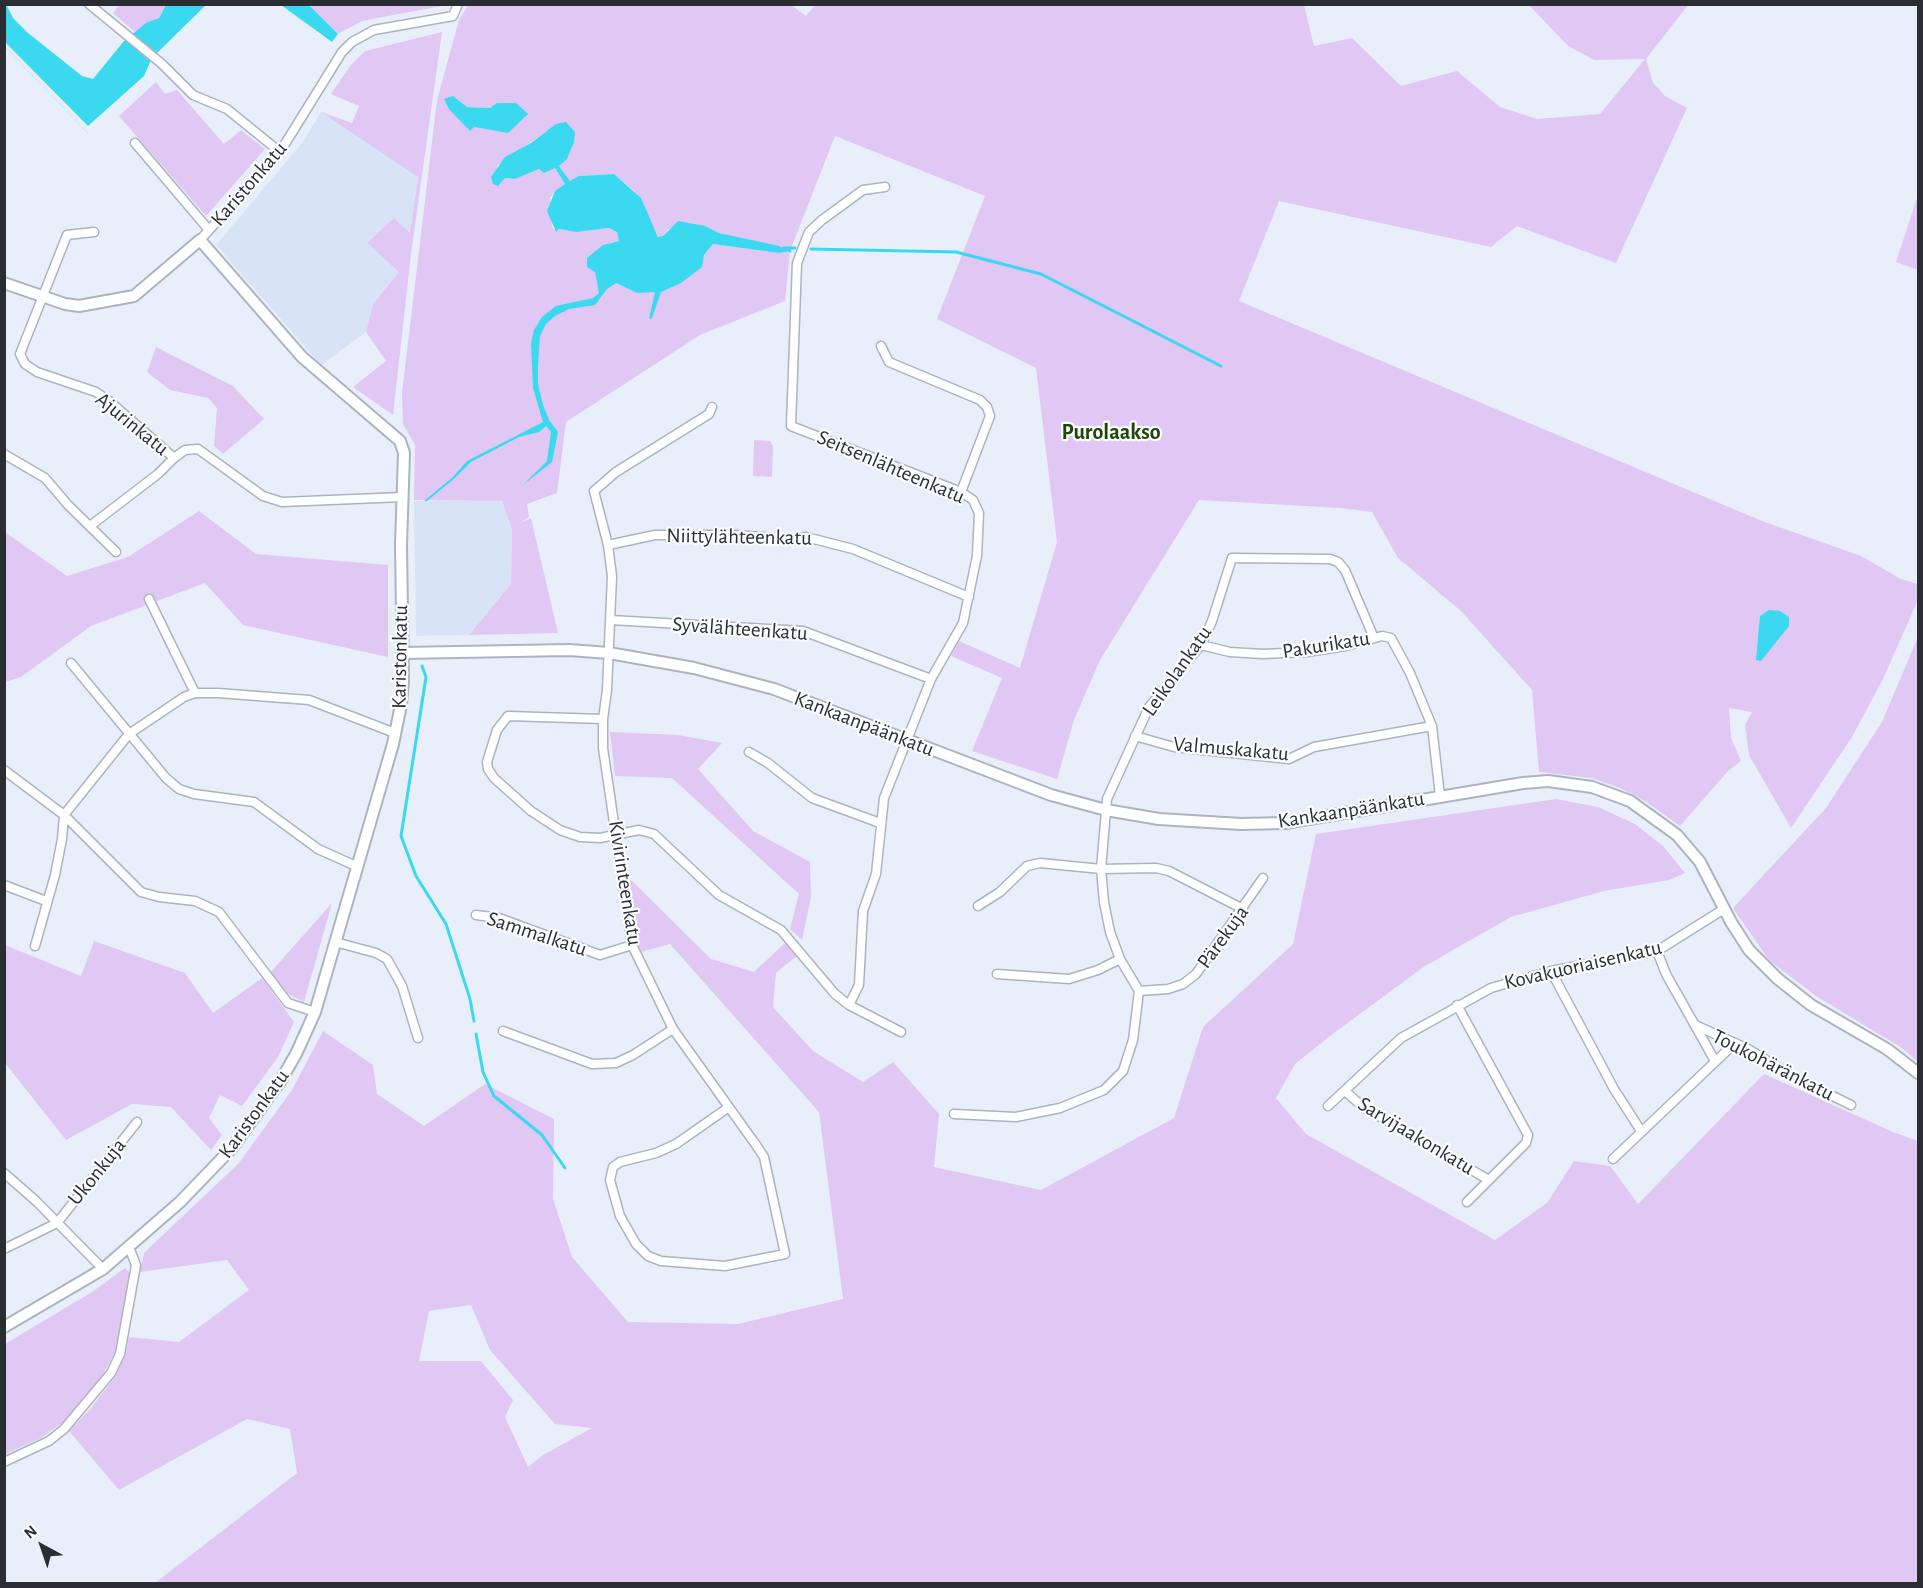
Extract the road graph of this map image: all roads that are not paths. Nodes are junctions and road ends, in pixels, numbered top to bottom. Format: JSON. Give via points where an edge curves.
{"nodes":[{"id":1,"x":89,"y":4,"type":"edge"},
{"id":2,"x":458,"y":4,"type":"edge"},
{"id":3,"x":135,"y":143,"type":"dead end"},
{"id":4,"x":280,"y":152,"type":"junction"},
{"id":5,"x":885,"y":187,"type":"dead end"},
{"id":6,"x":209,"y":230,"type":"junction"},
{"id":7,"x":94,"y":232,"type":"dead end"},
{"id":8,"x":200,"y":240,"type":"junction"},
{"id":9,"x":4,"y":283,"type":"edge"},
{"id":10,"x":42,"y":295,"type":"junction"},
{"id":11,"x":881,"y":346,"type":"dead end"},
{"id":12,"x":712,"y":406,"type":"dead end"},
{"id":13,"x":4,"y":454,"type":"edge"},
{"id":14,"x":174,"y":458,"type":"junction"},
{"id":15,"x":961,"y":492,"type":"junction"},
{"id":16,"x":403,"y":497,"type":"junction"},
{"id":17,"x":90,"y":525,"type":"junction"},
{"id":18,"x":608,"y":545,"type":"junction"},
{"id":19,"x":116,"y":552,"type":"dead end"},
{"id":20,"x":969,"y":597,"type":"junction"},
{"id":21,"x":149,"y":599,"type":"dead end"},
{"id":22,"x":611,"y":620,"type":"junction"},
{"id":23,"x":1374,"y":638,"type":"junction"},
{"id":24,"x":1200,"y":645,"type":"junction"},
{"id":25,"x":402,"y":652,"type":"junction"},
{"id":26,"x":609,"y":653,"type":"junction"},
{"id":27,"x":71,"y":663,"type":"dead end"},
{"id":28,"x":932,"y":679,"type":"junction"},
{"id":29,"x":195,"y":693,"type":"junction"},
{"id":30,"x":603,"y":719,"type":"junction"},
{"id":31,"x":1432,"y":726,"type":"junction"},
{"id":32,"x":395,"y":733,"type":"junction"},
{"id":33,"x":129,"y":734,"type":"junction"},
{"id":34,"x":1135,"y":736,"type":"junction"},
{"id":35,"x":907,"y":741,"type":"junction"},
{"id":36,"x":749,"y":752,"type":"dead end"},
{"id":37,"x":4,"y":770,"type":"edge"},
{"id":38,"x":1440,"y":796,"type":"junction"},
{"id":39,"x":1106,"y":810,"type":"junction"},
{"id":40,"x":64,"y":815,"type":"junction"},
{"id":41,"x":880,"y":823,"type":"junction"},
{"id":42,"x":616,"y":834,"type":"junction"},
{"id":43,"x":356,"y":866,"type":"junction"},
{"id":44,"x":1101,"y":869,"type":"junction"},
{"id":45,"x":1263,"y":878,"type":"dead end"},
{"id":46,"x":4,"y":885,"type":"edge"},
{"id":47,"x":46,"y":901,"type":"junction"},
{"id":48,"x":978,"y":906,"type":"dead end"},
{"id":49,"x":1243,"y":909,"type":"junction"},
{"id":50,"x":1724,"y":909,"type":"junction"},
{"id":51,"x":476,"y":915,"type":"dead end"},
{"id":52,"x":335,"y":942,"type":"junction"},
{"id":53,"x":632,"y":945,"type":"junction"},
{"id":54,"x":35,"y":946,"type":"dead end"},
{"id":55,"x":1657,"y":951,"type":"junction"},
{"id":56,"x":1120,"y":958,"type":"junction"},
{"id":57,"x":1551,"y":970,"type":"junction"},
{"id":58,"x":997,"y":974,"type":"dead end"},
{"id":59,"x":1139,"y":991,"type":"junction"},
{"id":60,"x":849,"y":1005,"type":"junction"},
{"id":61,"x":1457,"y":1005,"type":"junction"},
{"id":62,"x":315,"y":1012,"type":"junction"},
{"id":63,"x":1695,"y":1025,"type":"junction"},
{"id":64,"x":673,"y":1029,"type":"junction"},
{"id":65,"x":503,"y":1031,"type":"dead end"},
{"id":66,"x":902,"y":1032,"type":"dead end"},
{"id":67,"x":418,"y":1038,"type":"dead end"},
{"id":68,"x":1735,"y":1043,"type":"junction"},
{"id":69,"x":1715,"y":1061,"type":"junction"},
{"id":70,"x":1918,"y":1072,"type":"edge"},
{"id":71,"x":1345,"y":1091,"type":"junction"},
{"id":72,"x":1851,"y":1105,"type":"dead end"},
{"id":73,"x":729,"y":1107,"type":"junction"},
{"id":74,"x":1328,"y":1107,"type":"dead end"},
{"id":75,"x":954,"y":1114,"type":"dead end"},
{"id":76,"x":137,"y":1122,"type":"dead end"},
{"id":77,"x":1641,"y":1131,"type":"junction"},
{"id":78,"x":1613,"y":1159,"type":"dead end"},
{"id":79,"x":4,"y":1173,"type":"edge"},
{"id":80,"x":1489,"y":1180,"type":"junction"},
{"id":81,"x":1467,"y":1202,"type":"dead end"},
{"id":82,"x":57,"y":1222,"type":"junction"},
{"id":83,"x":129,"y":1247,"type":"junction"},
{"id":84,"x":4,"y":1249,"type":"edge"},
{"id":85,"x":103,"y":1269,"type":"junction"},
{"id":86,"x":4,"y":1327,"type":"edge"},
{"id":87,"x":4,"y":1462,"type":"edge"}],
"edges":[{"from":1,"to":4,"type":"street","via":[[194,95],[227,109]]},
{"from":2,"to":4,"type":"street","name":"Karistonkatu","via":[[453,16],[383,28],[352,42]]},
{"from":3,"to":6,"type":"street"},
{"from":4,"to":6,"type":"street","name":"Karistonkatu"},
{"from":5,"to":15,"type":"street","name":"Seitsenlähteenkatu","via":[[863,190],[809,232],[797,263],[790,426]]},
{"from":6,"to":8,"type":"street","name":"Karistonkatu"},
{"from":7,"to":10,"type":"street","name":"Ajurinkatu","via":[[67,235]]},
{"from":8,"to":10,"type":"street","via":[[134,296],[79,306]]},
{"from":8,"to":16,"type":"street","name":"Karistonkatu","via":[[302,357],[400,441],[404,453]]},
{"from":9,"to":10,"type":"street"},
{"from":10,"to":14,"type":"street","name":"Ajurinkatu","via":[[20,354],[25,364],[37,372],[96,392]]},
{"from":11,"to":15,"type":"street","via":[[889,362],[980,400],[987,407],[990,416]]},
{"from":12,"to":18,"type":"street","name":"Kivirinteenkatu","via":[[709,414],[616,472],[594,491]]},
{"from":13,"to":17,"type":"street","via":[[45,478]]},
{"from":14,"to":16,"type":"street","via":[[185,450],[198,449],[263,496],[282,502]]},
{"from":14,"to":17,"type":"street"},
{"from":15,"to":20,"type":"street","name":"Seitsenlähteenkatu","via":[[973,500],[979,513],[977,556]]},
{"from":16,"to":25,"type":"street","name":"Karistonkatu"},
{"from":17,"to":19,"type":"street"},
{"from":18,"to":20,"type":"street","name":"Niittylähteenkatu","via":[[655,536],[806,537],[853,549]]},
{"from":18,"to":22,"type":"street","name":"Kivirinteenkatu"},
{"from":20,"to":28,"type":"street","name":"Seitsenlähteenkatu","via":[[963,623]]},
{"from":21,"to":29,"type":"street"},
{"from":22,"to":26,"type":"street","name":"Kivirinteenkatu"},
{"from":22,"to":28,"type":"street","name":"Syvälähteenkatu","via":[[803,631]]},
{"from":23,"to":24,"type":"street","name":"Pakurikatu","via":[[1307,652],[1263,654]]},
{"from":23,"to":24,"type":"street","name":"Leikolankatu","via":[[1338,562],[1238,556],[1228,564],[1212,621]]},
{"from":23,"to":31,"type":"street","name":"Pakurikatu","via":[[1391,638],[1396,644]]},
{"from":24,"to":34,"type":"street","name":"Leikolankatu","via":[[1149,707]]},
{"from":25,"to":26,"type":"street","name":"Kankaanpäänkatu"},
{"from":25,"to":32,"type":"street","name":"Karistonkatu","via":[[401,705]]},
{"from":26,"to":30,"type":"street","name":"Kivirinteenkatu"},
{"from":26,"to":35,"type":"street","name":"Kankaanpäänkatu","via":[[694,668],[774,689]]},
{"from":27,"to":33,"type":"street"},
{"from":28,"to":35,"type":"street","name":"Seitsenlähteenkatu"},
{"from":29,"to":32,"type":"street","via":[[309,700]]},
{"from":29,"to":33,"type":"street"},
{"from":30,"to":42,"type":"street","name":"Kivirinteenkatu","via":[[605,767]]},
{"from":30,"to":42,"type":"street","via":[[508,717],[497,730],[487,762],[494,778],[531,811],[560,830],[580,837]]},
{"from":31,"to":34,"type":"street","name":"Valmuskakatu","via":[[1314,747],[1289,759],[1174,747]]},
{"from":31,"to":38,"type":"street","name":"Pakurikatu"},
{"from":32,"to":43,"type":"street","name":"Karistonkatu"},
{"from":33,"to":40,"type":"street"},
{"from":33,"to":43,"type":"street","via":[[179,789],[254,802],[318,849]]},
{"from":34,"to":39,"type":"street","name":"Leikolankatu","via":[[1111,789]]},
{"from":35,"to":39,"type":"street","name":"Kankaanpäänkatu","via":[[1051,795]]},
{"from":35,"to":41,"type":"street","name":"Seitsenlähteenkatu","via":[[884,798]]},
{"from":36,"to":41,"type":"street","via":[[812,798]]},
{"from":37,"to":40,"type":"street"},
{"from":38,"to":39,"type":"street","name":"Kankaanpäänkatu","via":[[1285,823],[1200,823]]},
{"from":38,"to":50,"type":"street","name":"Kankaanpäänkatu","via":[[1548,781],[1613,793],[1649,812],[1677,835],[1700,862]]},
{"from":39,"to":44,"type":"street","name":"Leikolankatu"},
{"from":40,"to":47,"type":"street","via":[[61,848]]},
{"from":40,"to":62,"type":"street","via":[[141,892],[195,901],[219,912],[288,1003]]},
{"from":41,"to":60,"type":"street","name":"Seitsenlähteenkatu","via":[[876,874],[863,911],[859,985]]},
{"from":42,"to":53,"type":"street","name":"Kivirinteenkatu"},
{"from":42,"to":60,"type":"street","via":[[639,830],[654,834],[718,895],[781,930]]},
{"from":43,"to":52,"type":"street","name":"Karistonkatu"},
{"from":44,"to":48,"type":"street","via":[[1040,863],[1027,866],[1000,892]]},
{"from":44,"to":49,"type":"street","via":[[1168,871]]},
{"from":44,"to":56,"type":"street","name":"Leikolankatu","via":[[1110,932]]},
{"from":45,"to":49,"type":"street","name":"Pärekuja"},
{"from":46,"to":47,"type":"street"},
{"from":47,"to":54,"type":"street"},
{"from":49,"to":59,"type":"street","name":"Pärekuja","via":[[1196,974],[1168,989]]},
{"from":50,"to":55,"type":"street","name":"Kovakuoriaisenkatu"},
{"from":50,"to":70,"type":"street","name":"Kankaanpäänkatu","via":[[1749,950],[1791,990],[1887,1048]]},
{"from":51,"to":53,"type":"street","name":"Sammalkatu","via":[[499,918],[600,955]]},
{"from":52,"to":62,"type":"street","name":"Karistonkatu"},
{"from":52,"to":67,"type":"street","via":[[387,959],[402,986]]},
{"from":53,"to":64,"type":"street","name":"Kivirinteenkatu"},
{"from":55,"to":57,"type":"street","name":"Kovakuoriaisenkatu"},
{"from":55,"to":63,"type":"street","name":"Toukohäränkatu"},
{"from":56,"to":58,"type":"street","via":[[1069,980]]},
{"from":56,"to":59,"type":"street","name":"Leikolankatu"},
{"from":57,"to":61,"type":"street","name":"Kovakuoriaisenkatu","via":[[1498,985]]},
{"from":57,"to":77,"type":"street","via":[[1614,1089]]},
{"from":59,"to":75,"type":"street","via":[[1133,1040],[1123,1071],[1104,1090],[1060,1108],[1016,1117]]},
{"from":60,"to":66,"type":"street"},
{"from":61,"to":71,"type":"street","name":"Kovakuoriaisenkatu","via":[[1401,1038]]},
{"from":61,"to":80,"type":"street","via":[[1528,1135],[1526,1143]]},
{"from":62,"to":83,"type":"street","name":"Karistonkatu","via":[[281,1080],[232,1148],[213,1171]]},
{"from":63,"to":68,"type":"street","name":"Toukohäränkatu"},
{"from":63,"to":69,"type":"street","name":"Toukohäränkatu"},
{"from":64,"to":65,"type":"street","via":[[616,1063],[592,1064]]},
{"from":64,"to":73,"type":"street","name":"Kivirinteenkatu"},
{"from":68,"to":69,"type":"street"},
{"from":68,"to":72,"type":"street","name":"Toukohäränkatu"},
{"from":69,"to":77,"type":"street"},
{"from":71,"to":74,"type":"street","name":"Kovakuoriaisenkatu"},
{"from":71,"to":80,"type":"street","name":"Sarvijaakonkatu","via":[[1363,1107]]},
{"from":73,"to":73,"type":"street","name":"Kivirinteenkatu","via":[[676,1144],[613,1167],[610,1180],[620,1216],[648,1256],[661,1262],[725,1266],[785,1254],[764,1157]]},
{"from":76,"to":82,"type":"street","name":"Ukonkuja"},
{"from":77,"to":78,"type":"street"},
{"from":79,"to":82,"type":"street"},
{"from":80,"to":81,"type":"street"},
{"from":82,"to":84,"type":"street"},
{"from":82,"to":85,"type":"street"},
{"from":83,"to":85,"type":"street","name":"Karistonkatu"},
{"from":83,"to":87,"type":"street","via":[[136,1265],[120,1354],[111,1373],[64,1429],[49,1441]]},
{"from":85,"to":86,"type":"street","name":"Karistonkatu"}]}
